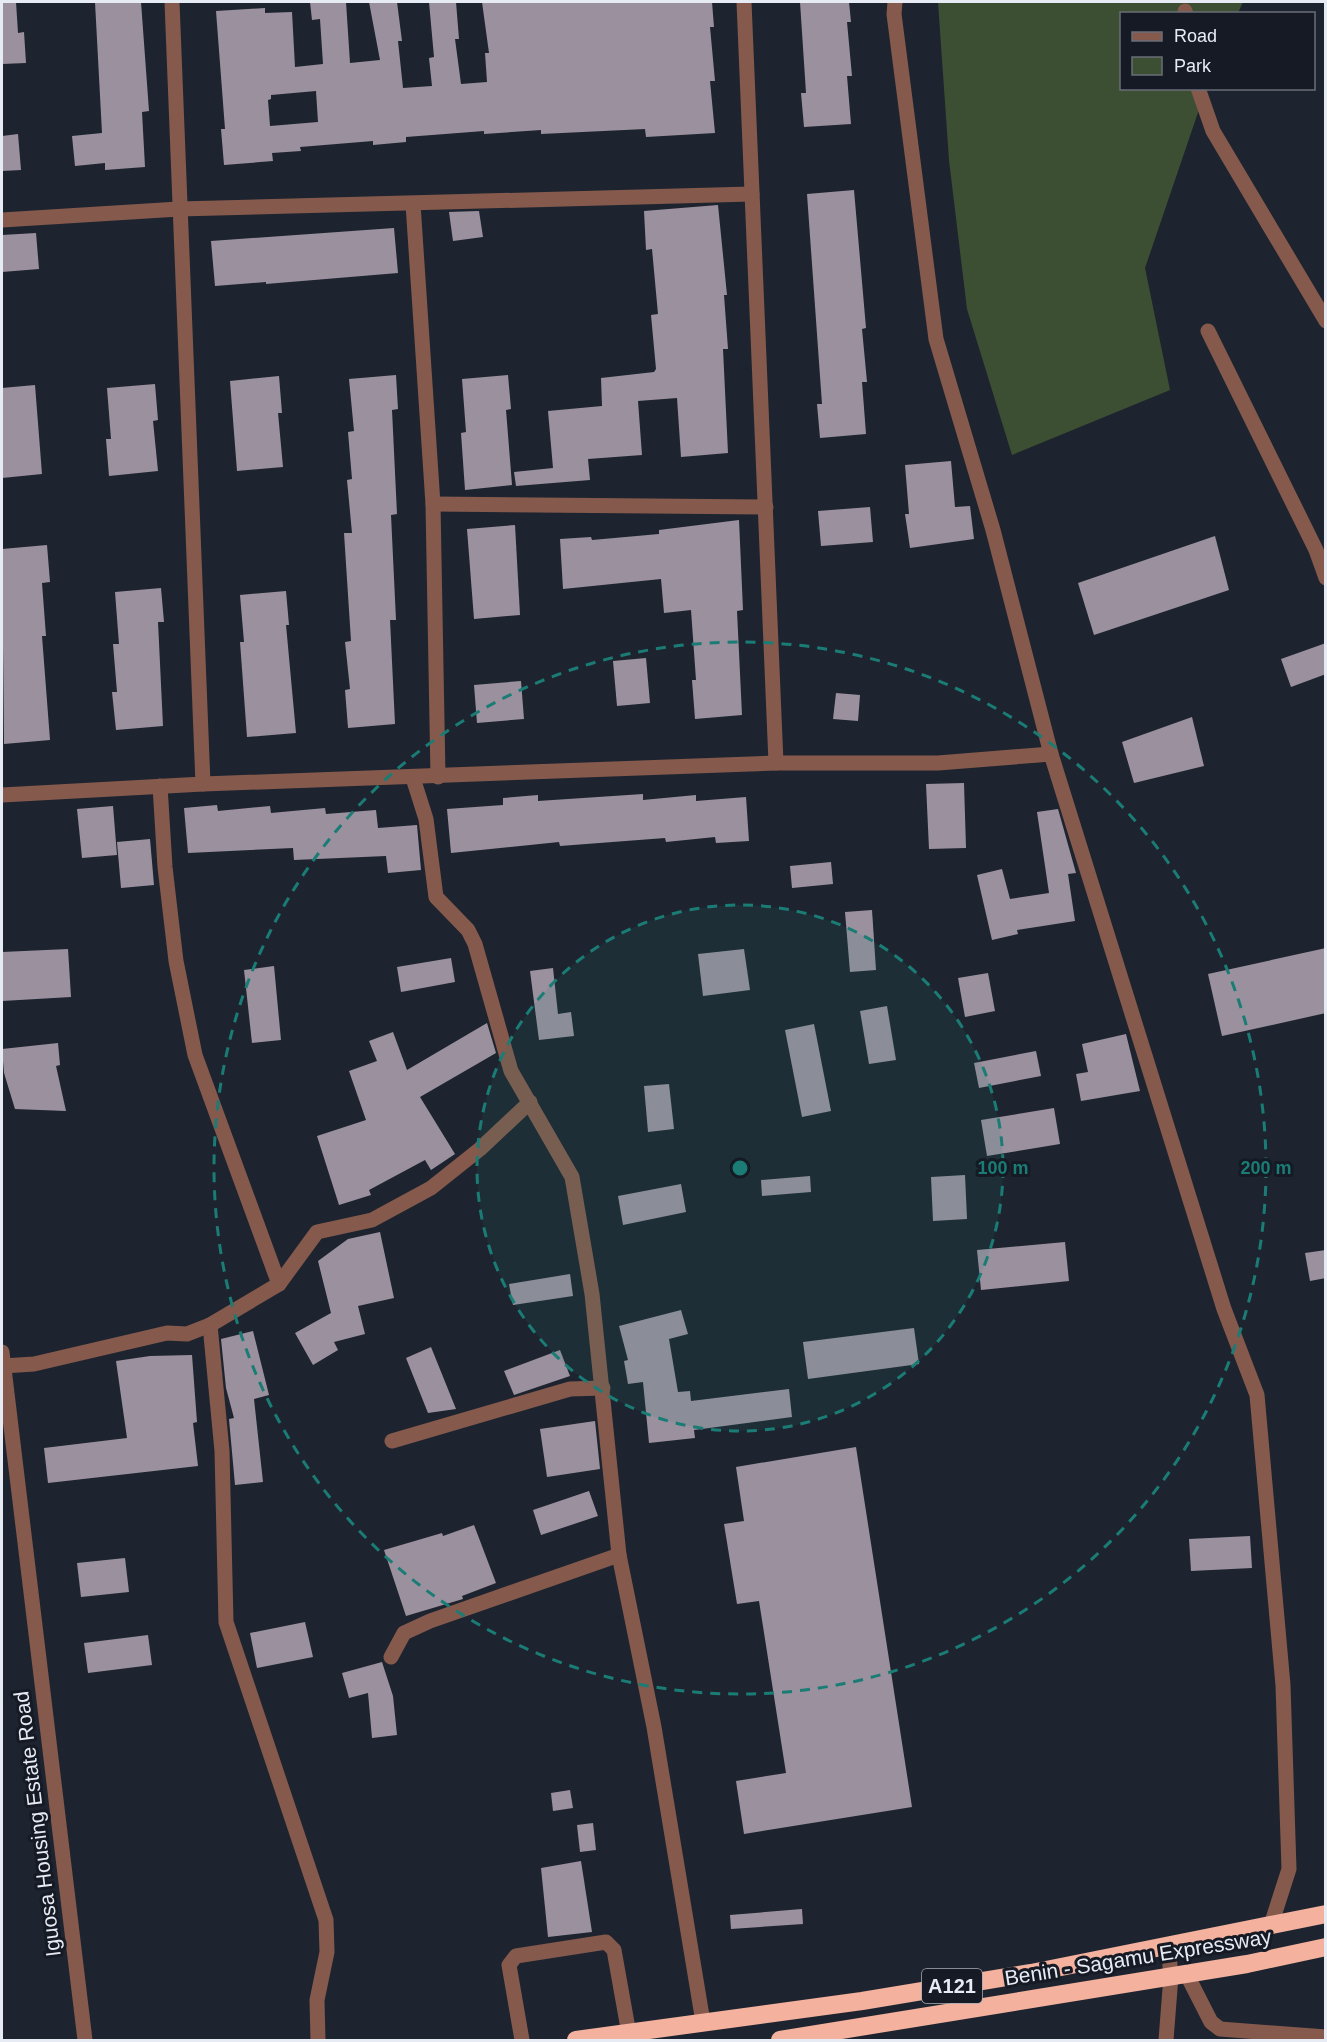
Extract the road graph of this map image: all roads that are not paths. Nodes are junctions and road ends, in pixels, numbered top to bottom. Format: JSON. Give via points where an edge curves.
{"nodes":[{"id":1,"x":172,"y":2,"type":"edge"},
{"id":2,"x":744,"y":2,"type":"edge"},
{"id":3,"x":895,"y":2,"type":"edge"},
{"id":4,"x":1199,"y":90,"type":"edge"},
{"id":5,"x":752,"y":194,"type":"junction"},
{"id":6,"x":413,"y":204,"type":"junction"},
{"id":7,"x":179,"y":209,"type":"junction"},
{"id":8,"x":2,"y":220,"type":"edge"},
{"id":9,"x":1324,"y":317,"type":"edge"},
{"id":10,"x":1208,"y":331,"type":"dead end"},
{"id":11,"x":433,"y":504,"type":"junction"},
{"id":12,"x":766,"y":507,"type":"junction"},
{"id":13,"x":1326,"y":578,"type":"edge"},
{"id":14,"x":1051,"y":754,"type":"junction"},
{"id":15,"x":776,"y":763,"type":"junction"},
{"id":16,"x":438,"y":777,"type":"junction"},
{"id":17,"x":414,"y":778,"type":"junction"},
{"id":18,"x":203,"y":784,"type":"junction"},
{"id":19,"x":160,"y":786,"type":"junction"},
{"id":20,"x":2,"y":795,"type":"edge"},
{"id":21,"x":530,"y":1102,"type":"junction"},
{"id":22,"x":279,"y":1284,"type":"junction"},
{"id":23,"x":210,"y":1324,"type":"junction"},
{"id":24,"x":2,"y":1359,"type":"edge"},
{"id":25,"x":603,"y":1388,"type":"junction"},
{"id":26,"x":392,"y":1442,"type":"dead end"},
{"id":27,"x":619,"y":1555,"type":"junction"},
{"id":28,"x":392,"y":1657,"type":"dead end"},
{"id":29,"x":1326,"y":1914,"type":"edge"},
{"id":30,"x":1271,"y":1925,"type":"junction"},
{"id":31,"x":1168,"y":1945,"type":"junction"},
{"id":32,"x":1326,"y":1947,"type":"edge"},
{"id":33,"x":1179,"y":1975,"type":"junction"},
{"id":34,"x":703,"y":2022,"type":"junction"},
{"id":35,"x":629,"y":2034,"type":"junction"},
{"id":36,"x":1326,"y":2037,"type":"edge"},
{"id":37,"x":610,"y":2039,"type":"edge"},
{"id":38,"x":85,"y":2040,"type":"edge"},
{"id":39,"x":318,"y":2040,"type":"edge"},
{"id":40,"x":522,"y":2040,"type":"edge"},
{"id":41,"x":576,"y":2040,"type":"edge"},
{"id":42,"x":780,"y":2040,"type":"edge"},
{"id":43,"x":1166,"y":2040,"type":"edge"}],
"edges":[{"from":1,"to":7,"type":"street"},
{"from":2,"to":5,"type":"street"},
{"from":3,"to":14,"type":"street","via":[[936,339],[993,530]]},
{"from":4,"to":9,"type":"street","via":[[1213,130]]},
{"from":5,"to":6,"type":"street"},
{"from":5,"to":12,"type":"street"},
{"from":6,"to":7,"type":"street"},
{"from":6,"to":11,"type":"street"},
{"from":7,"to":8,"type":"street"},
{"from":7,"to":18,"type":"street"},
{"from":10,"to":13,"type":"street","via":[[1316,550]]},
{"from":11,"to":12,"type":"street"},
{"from":11,"to":16,"type":"street"},
{"from":12,"to":15,"type":"street"},
{"from":14,"to":15,"type":"street","via":[[938,764]]},
{"from":14,"to":30,"type":"street","via":[[1224,1309],[1257,1395],[1283,1685],[1288,1869]]},
{"from":15,"to":16,"type":"street"},
{"from":16,"to":17,"type":"street"},
{"from":17,"to":18,"type":"street"},
{"from":17,"to":21,"type":"street","via":[[426,819],[436,897],[468,930],[475,944],[511,1071]]},
{"from":18,"to":19,"type":"street"},
{"from":19,"to":20,"type":"street"},
{"from":19,"to":22,"type":"street","via":[[176,961],[195,1055]]},
{"from":21,"to":22,"type":"street","via":[[480,1149],[430,1188],[372,1220],[317,1232]]},
{"from":21,"to":25,"type":"street","via":[[572,1177]]},
{"from":22,"to":23,"type":"street"},
{"from":23,"to":24,"type":"street","via":[[187,1334],[167,1333],[34,1364]]},
{"from":23,"to":39,"type":"street","via":[[222,1451],[226,1622],[326,1920],[327,1952],[317,2000]]},
{"from":24,"to":38,"type":"street","name":"Iguosa Housing Estate Road"},
{"from":25,"to":26,"type":"street","via":[[570,1389]]},
{"from":25,"to":27,"type":"street"},
{"from":27,"to":28,"type":"street","via":[[430,1621],[404,1633]]},
{"from":27,"to":34,"type":"street","via":[[654,1726]]},
{"from":29,"to":30,"type":"highway","number":"A121"},
{"from":30,"to":31,"type":"highway","number":"A121"},
{"from":31,"to":33,"type":"street"},
{"from":31,"to":34,"type":"highway","number":"A121","via":[[918,1991]]},
{"from":32,"to":33,"type":"highway","name":"Benin - Sagamu Expressway","number":"A121"},
{"from":33,"to":36,"type":"street","via":[[1220,2029]]},
{"from":33,"to":42,"type":"highway","name":"Benin - Sagamu Expressway","number":"A121"},
{"from":33,"to":43,"type":"street"},
{"from":34,"to":35,"type":"highway","number":"A121"},
{"from":35,"to":37,"type":"highway","number":"A121"},
{"from":35,"to":40,"type":"street","via":[[614,1950],[606,1942],[511,1960]]},
{"from":37,"to":41,"type":"highway","number":"A121"}]}
